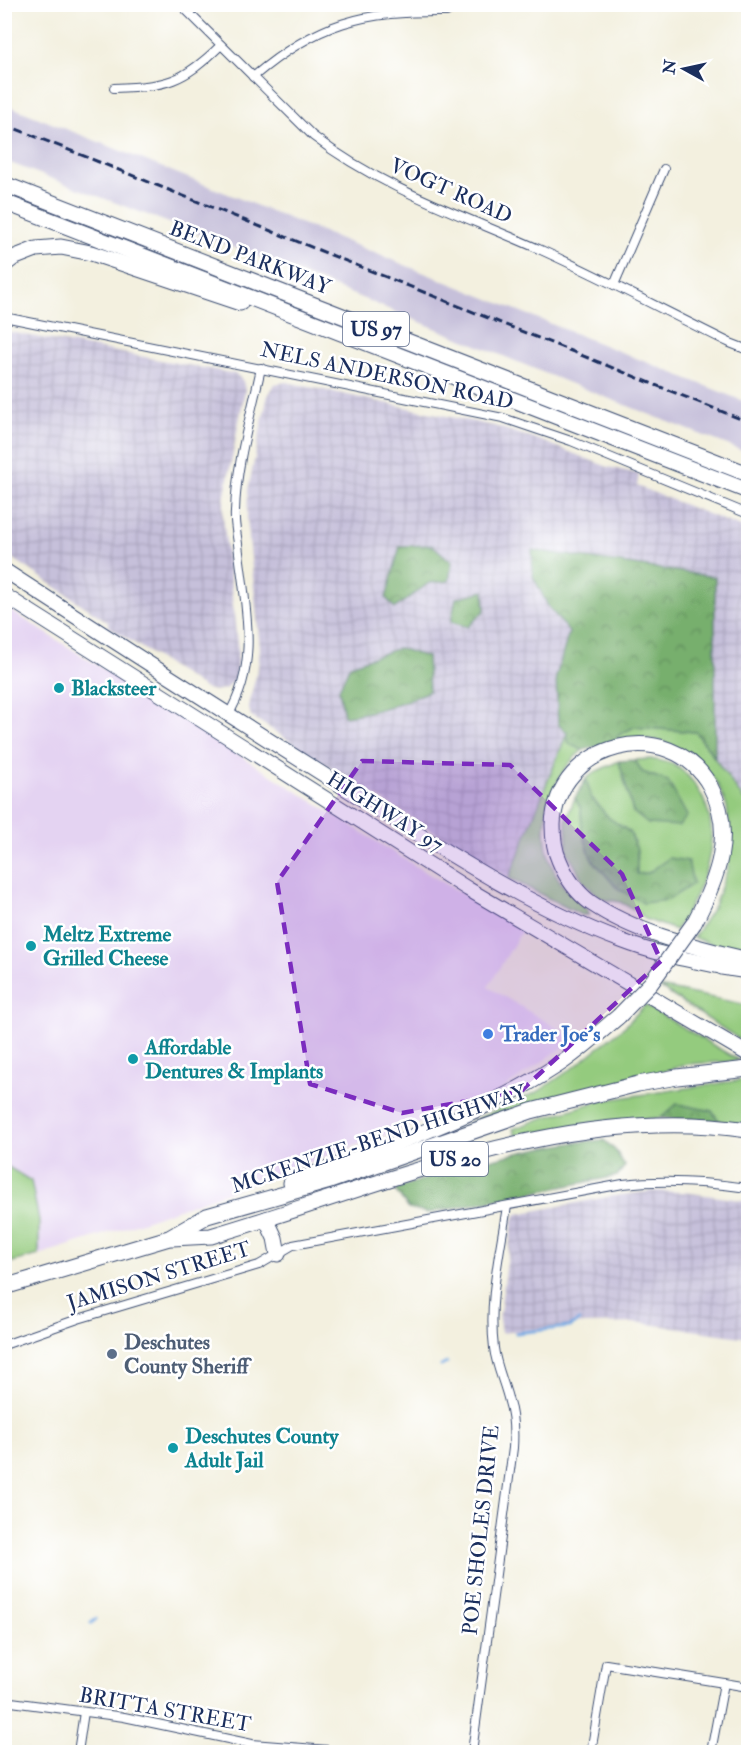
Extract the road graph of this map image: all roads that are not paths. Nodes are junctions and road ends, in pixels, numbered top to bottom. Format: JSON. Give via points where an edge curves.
{"nodes":[{"id":1,"x":180,"y":4,"type":"edge"},
{"id":2,"x":410,"y":8,"type":"edge"},
{"id":3,"x":447,"y":12,"type":"dead end"},
{"id":4,"x":221,"y":45,"type":"junction"},
{"id":5,"x":253,"y":77,"type":"junction"},
{"id":6,"x":114,"y":88,"type":"dead end"},
{"id":7,"x":664,"y":170,"type":"dead end"},
{"id":8,"x":4,"y":184,"type":"edge"},
{"id":9,"x":4,"y":201,"type":"edge"},
{"id":10,"x":4,"y":265,"type":"edge"},
{"id":11,"x":614,"y":285,"type":"junction"},
{"id":12,"x":4,"y":317,"type":"edge"},
{"id":13,"x":315,"y":322,"type":"junction"},
{"id":14,"x":748,"y":350,"type":"edge"},
{"id":15,"x":261,"y":368,"type":"junction"},
{"id":16,"x":748,"y":474,"type":"edge"},
{"id":17,"x":748,"y":491,"type":"edge"},
{"id":18,"x":748,"y":514,"type":"edge"},
{"id":19,"x":4,"y":570,"type":"edge"},
{"id":20,"x":4,"y":596,"type":"edge"},
{"id":21,"x":228,"y":715,"type":"junction"},
{"id":22,"x":217,"y":730,"type":"junction"},
{"id":23,"x":367,"y":802,"type":"junction"},
{"id":24,"x":748,"y":960,"type":"edge"},
{"id":25,"x":722,"y":967,"type":"joint"},
{"id":26,"x":748,"y":972,"type":"edge"},
{"id":27,"x":748,"y":1054,"type":"edge"},
{"id":28,"x":748,"y":1069,"type":"edge"},
{"id":29,"x":748,"y":1130,"type":"edge"},
{"id":30,"x":748,"y":1188,"type":"edge"},
{"id":31,"x":507,"y":1206,"type":"junction"},
{"id":32,"x":207,"y":1216,"type":"junction"},
{"id":33,"x":266,"y":1220,"type":"junction"},
{"id":34,"x":169,"y":1238,"type":"junction"},
{"id":35,"x":278,"y":1254,"type":"junction"},
{"id":36,"x":4,"y":1287,"type":"edge"},
{"id":37,"x":4,"y":1345,"type":"edge"},
{"id":38,"x":724,"y":1683,"type":"junction"},
{"id":39,"x":748,"y":1687,"type":"edge"},
{"id":40,"x":4,"y":1701,"type":"edge"},
{"id":41,"x":84,"y":1712,"type":"junction"},
{"id":42,"x":78,"y":1752,"type":"edge"},
{"id":43,"x":354,"y":1752,"type":"edge"},
{"id":44,"x":472,"y":1752,"type":"edge"},
{"id":45,"x":591,"y":1752,"type":"edge"},
{"id":46,"x":711,"y":1752,"type":"edge"}],
"edges":[{"from":1,"to":4,"type":"street","name":"VOGT ROAD"},
{"from":2,"to":3,"type":"street"},
{"from":2,"to":5,"type":"street","via":[[328,27],[279,55]]},
{"from":4,"to":5,"type":"street","name":"VOGT ROAD"},
{"from":4,"to":6,"type":"street","via":[[201,64],[165,84]]},
{"from":5,"to":11,"type":"street","name":"VOGT ROAD","via":[[313,136],[372,176]]},
{"from":7,"to":11,"type":"street"},
{"from":8,"to":16,"type":"highway","name":"BEND PARKWAY","number":"US 97"},
{"from":9,"to":13,"type":"highway","name":"BEND PARKWAY","number":"US 97"},
{"from":10,"to":13,"type":"highway","via":[[36,249],[61,247],[91,253],[255,308]]},
{"from":11,"to":14,"type":"street","name":"VOGT ROAD"},
{"from":12,"to":15,"type":"street","name":"NELS ANDERSON ROAD"},
{"from":13,"to":17,"type":"highway","name":"BEND PARKWAY","number":"US 97"},
{"from":15,"to":18,"type":"street","name":"NELS ANDERSON ROAD","via":[[503,418],[571,441]]},
{"from":15,"to":21,"type":"street","via":[[236,482],[235,515],[248,661],[242,686]]},
{"from":19,"to":21,"type":"main road","name":"HIGHWAY 97"},
{"from":20,"to":22,"type":"main road","name":"HIGHWAY 97"},
{"from":21,"to":23,"type":"main road","name":"HIGHWAY 97"},
{"from":22,"to":23,"type":"main road","via":[[232,728],[309,776]]},
{"from":22,"to":27,"type":"main road","name":"HIGHWAY 97","via":[[468,888]]},
{"from":23,"to":25,"type":"main road","name":"HIGHWAY 97","via":[[543,907],[624,942]]},
{"from":24,"to":32,"type":"highway","bridge":true,"via":[[695,946],[620,920],[589,902],[567,879],[555,851],[554,814],[564,784],[589,758],[618,747],[657,746],[694,766],[717,798],[722,814],[722,854],[708,896],[694,923],[658,974],[619,1016],[559,1064],[491,1102]]},
{"from":25,"to":26,"type":"highway"},
{"from":28,"to":32,"type":"highway","name":"MCKENZIE-BEND HIGHWAY","number":"US 20","via":[[638,1084],[565,1101],[330,1181]]},
{"from":29,"to":33,"type":"highway","name":"MCKENZIE-BEND HIGHWAY","number":"US 20","via":[[649,1125],[557,1136],[440,1163]]},
{"from":30,"to":31,"type":"street","name":"JAMISON STREET","via":[[681,1180],[652,1181]]},
{"from":31,"to":35,"type":"street","name":"JAMISON STREET","via":[[293,1245]]},
{"from":31,"to":44,"type":"street","name":"POE SHOLES DRIVE","via":[[492,1327],[494,1352],[514,1426],[513,1448]]},
{"from":32,"to":34,"type":"highway","name":"MCKENZIE-BEND HIGHWAY","number":"US 20"},
{"from":33,"to":34,"type":"highway","name":"MCKENZIE-BEND HIGHWAY","number":"US 20","via":[[211,1236]]},
{"from":33,"to":35,"type":"highway"},
{"from":34,"to":36,"type":"highway","name":"MCKENZIE-BEND HIGHWAY","number":"US 20"},
{"from":35,"to":37,"type":"street","name":"JAMISON STREET","via":[[259,1265]]},
{"from":38,"to":39,"type":"street"},
{"from":38,"to":45,"type":"street","via":[[606,1664]]},
{"from":38,"to":46,"type":"street"},
{"from":40,"to":41,"type":"street","name":"BRITTA STREET"},
{"from":41,"to":42,"type":"street"},
{"from":41,"to":43,"type":"street","name":"BRITTA STREET","via":[[242,1743]]}]}
